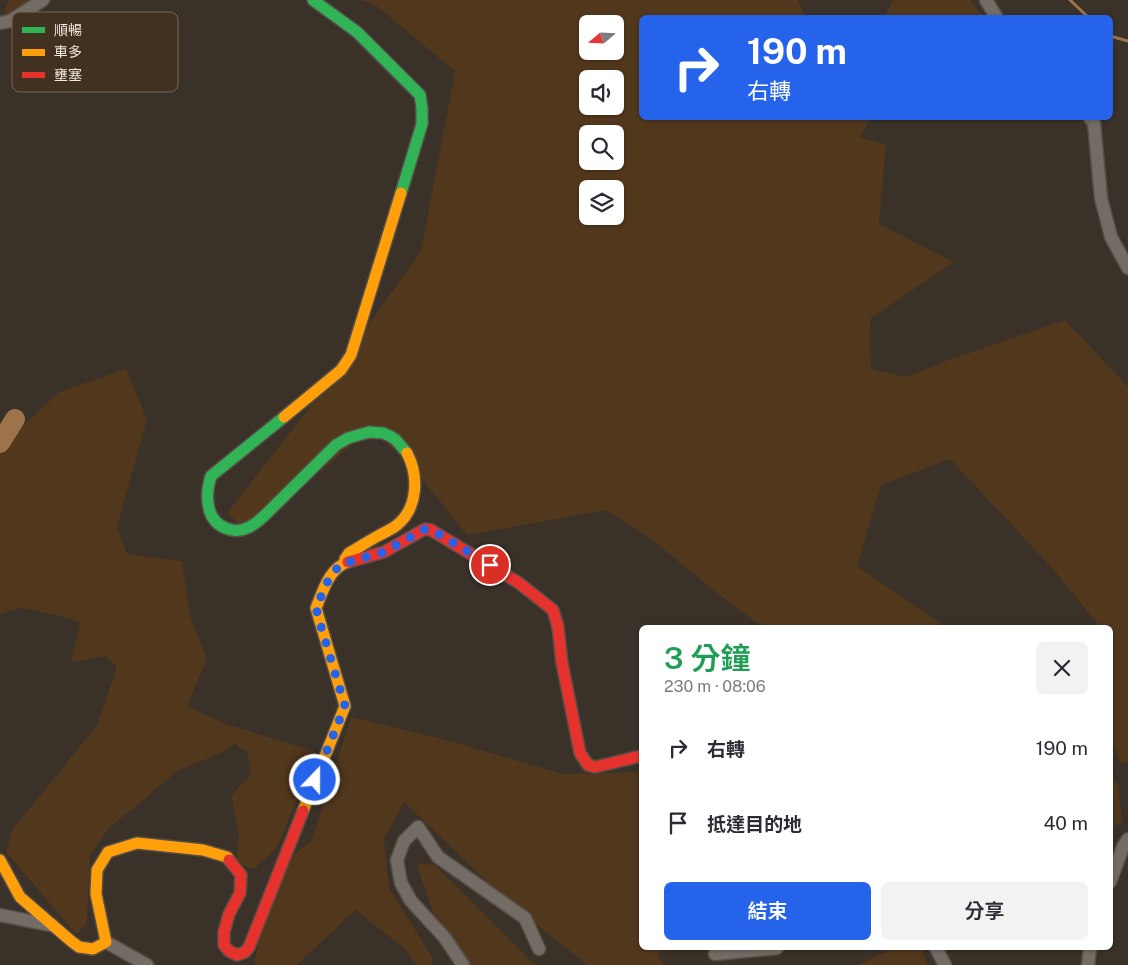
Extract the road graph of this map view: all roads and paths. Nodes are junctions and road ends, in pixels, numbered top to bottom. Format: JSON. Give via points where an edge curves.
{"nodes":[{"id":1,"x":43,"y":0,"type":"edge"},
{"id":2,"x":312,"y":0,"type":"edge"},
{"id":3,"x":986,"y":0,"type":"edge"},
{"id":4,"x":24,"y":12,"type":"edge"},
{"id":5,"x":996,"y":15,"type":"edge"},
{"id":6,"x":12,"y":20,"type":"edge"},
{"id":7,"x":0,"y":24,"type":"edge"},
{"id":8,"x":1092,"y":120,"type":"edge"},
{"id":9,"x":1128,"y":268,"type":"edge"},
{"id":10,"x":342,"y":564,"type":"junction"},
{"id":11,"x":639,"y":757,"type":"edge"},
{"id":12,"x":1128,"y":839,"type":"edge"},
{"id":13,"x":0,"y":860,"type":"edge"},
{"id":14,"x":1113,"y":874,"type":"edge"},
{"id":15,"x":0,"y":915,"type":"edge"},
{"id":16,"x":52,"y":925,"type":"junction"},
{"id":17,"x":106,"y":942,"type":"junction"},
{"id":18,"x":539,"y":949,"type":"dead end"},
{"id":19,"x":756,"y":950,"type":"edge"},
{"id":20,"x":937,"y":950,"type":"edge"},
{"id":21,"x":1090,"y":950,"type":"edge"},
{"id":22,"x":715,"y":954,"type":"dead end"},
{"id":23,"x":147,"y":965,"type":"edge"},
{"id":24,"x":463,"y":965,"type":"edge"},
{"id":25,"x":945,"y":965,"type":"edge"},
{"id":26,"x":1088,"y":965,"type":"edge"}],
"edges":[{"from":1,"to":4,"type":"street"},
{"from":2,"to":10,"type":"street","via":[[356,32],[420,96],[422,124],[351,355],[341,370],[211,476],[207,494],[213,520],[221,527],[242,530],[263,517],[347,437],[362,432],[390,436],[407,453],[413,465],[414,496],[398,524],[349,553]]},
{"from":3,"to":5,"type":"street"},
{"from":6,"to":7,"type":"street"},
{"from":8,"to":9,"type":"street","via":[[1101,198],[1111,237]]},
{"from":10,"to":11,"type":"street","via":[[384,552],[425,529],[432,530],[520,583],[553,610],[580,754],[588,765],[595,768]]},
{"from":10,"to":17,"type":"street","via":[[331,574],[316,608],[345,706],[249,947],[237,955],[229,952],[224,944],[229,914],[240,893],[241,875],[227,857],[203,850],[136,843],[108,852],[97,870],[96,894]]},
{"from":12,"to":14,"type":"street"},
{"from":13,"to":16,"type":"street","via":[[20,897]]},
{"from":15,"to":16,"type":"street"},
{"from":16,"to":17,"type":"street","via":[[79,947],[93,949]]},
{"from":17,"to":23,"type":"street"},
{"from":18,"to":24,"type":"street","via":[[525,918],[438,857],[418,827],[404,841],[397,860],[402,883],[411,900],[445,938]]},
{"from":19,"to":22,"type":"street"},
{"from":20,"to":25,"type":"street"},
{"from":21,"to":26,"type":"street"}]}
